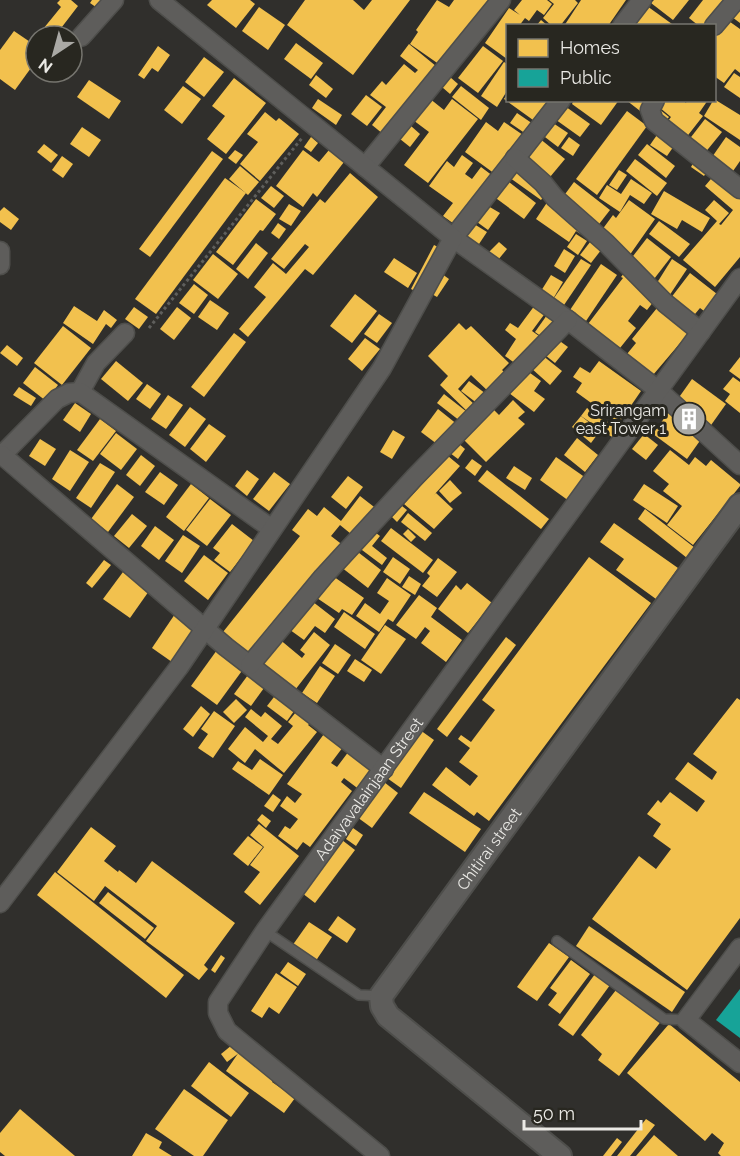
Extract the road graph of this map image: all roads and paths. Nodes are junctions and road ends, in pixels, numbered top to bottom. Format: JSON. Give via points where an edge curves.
{"nodes":[{"id":1,"x":114,"y":0,"type":"edge"},
{"id":2,"x":159,"y":0,"type":"edge"},
{"id":3,"x":501,"y":0,"type":"edge"},
{"id":4,"x":642,"y":0,"type":"edge"},
{"id":5,"x":736,"y":0,"type":"edge"},
{"id":6,"x":624,"y":24,"type":"edge"},
{"id":7,"x":716,"y":24,"type":"edge"},
{"id":8,"x":84,"y":35,"type":"edge"},
{"id":9,"x":559,"y":102,"type":"edge"},
{"id":10,"x":654,"y":102,"type":"edge"},
{"id":11,"x":312,"y":124,"type":"junction"},
{"id":12,"x":515,"y":158,"type":"junction"},
{"id":13,"x":365,"y":167,"type":"junction"},
{"id":14,"x":740,"y":189,"type":"edge"},
{"id":15,"x":453,"y":238,"type":"junction"},
{"id":16,"x":0,"y":251,"type":"edge"},
{"id":17,"x":0,"y":265,"type":"edge"},
{"id":18,"x":740,"y":278,"type":"edge"},
{"id":19,"x":568,"y":320,"type":"junction"},
{"id":20,"x":149,"y":328,"type":"dead end"},
{"id":21,"x":701,"y":332,"type":"junction"},
{"id":22,"x":125,"y":333,"type":"dead end"},
{"id":23,"x":658,"y":390,"type":"junction"},
{"id":24,"x":80,"y":392,"type":"junction"},
{"id":25,"x":1,"y":454,"type":"edge"},
{"id":26,"x":740,"y":465,"type":"edge"},
{"id":27,"x":740,"y":505,"type":"edge"},
{"id":28,"x":272,"y":529,"type":"junction"},
{"id":29,"x":204,"y":629,"type":"junction"},
{"id":30,"x":249,"y":665,"type":"junction"},
{"id":31,"x":384,"y":769,"type":"junction"},
{"id":32,"x":0,"y":903,"type":"edge"},
{"id":33,"x":265,"y":931,"type":"junction"},
{"id":34,"x":556,"y":941,"type":"dead end"},
{"id":35,"x":740,"y":948,"type":"edge"},
{"id":36,"x":381,"y":996,"type":"junction"},
{"id":37,"x":686,"y":1020,"type":"junction"},
{"id":38,"x":740,"y":1063,"type":"edge"},
{"id":39,"x":380,"y":1156,"type":"edge"},
{"id":40,"x":560,"y":1156,"type":"edge"}],
"edges":[{"from":1,"to":8,"type":"street"},
{"from":2,"to":11,"type":"street"},
{"from":3,"to":13,"type":"street"},
{"from":4,"to":6,"type":"street"},
{"from":5,"to":7,"type":"street"},
{"from":9,"to":12,"type":"street"},
{"from":10,"to":14,"type":"street","via":[[650,110],[654,121]]},
{"from":11,"to":13,"type":"street"},
{"from":11,"to":20,"type":"path"},
{"from":12,"to":15,"type":"street"},
{"from":12,"to":21,"type":"street","via":[[665,303]]},
{"from":13,"to":15,"type":"street"},
{"from":15,"to":19,"type":"street"},
{"from":15,"to":28,"type":"street","via":[[382,368]]},
{"from":16,"to":17,"type":"street"},
{"from":18,"to":21,"type":"street","name":"Adaiyavalainjaan Street"},
{"from":19,"to":23,"type":"street"},
{"from":19,"to":30,"type":"street","via":[[323,576]]},
{"from":21,"to":23,"type":"street","name":"Adaiyavalainjaan Street"},
{"from":22,"to":24,"type":"street","via":[[96,363]]},
{"from":23,"to":26,"type":"street"},
{"from":23,"to":31,"type":"street","name":"Adaiyavalainjaan Street"},
{"from":24,"to":25,"type":"street","via":[[57,399]]},
{"from":24,"to":28,"type":"street"},
{"from":25,"to":29,"type":"street"},
{"from":27,"to":36,"type":"street","name":"Chitirai street"},
{"from":28,"to":29,"type":"street"},
{"from":29,"to":30,"type":"street"},
{"from":29,"to":32,"type":"street"},
{"from":30,"to":31,"type":"street"},
{"from":31,"to":33,"type":"street","name":"Adaiyavalainjaan Street"},
{"from":33,"to":36,"type":"lane","via":[[359,995]]},
{"from":33,"to":39,"type":"street","name":"Adaiyavalainjaan Street","via":[[218,1002],[222,1025]]},
{"from":34,"to":37,"type":"lane","via":[[664,1019]]},
{"from":35,"to":37,"type":"street"},
{"from":36,"to":40,"type":"street","via":[[388,1016]]},
{"from":37,"to":38,"type":"street"}]}
